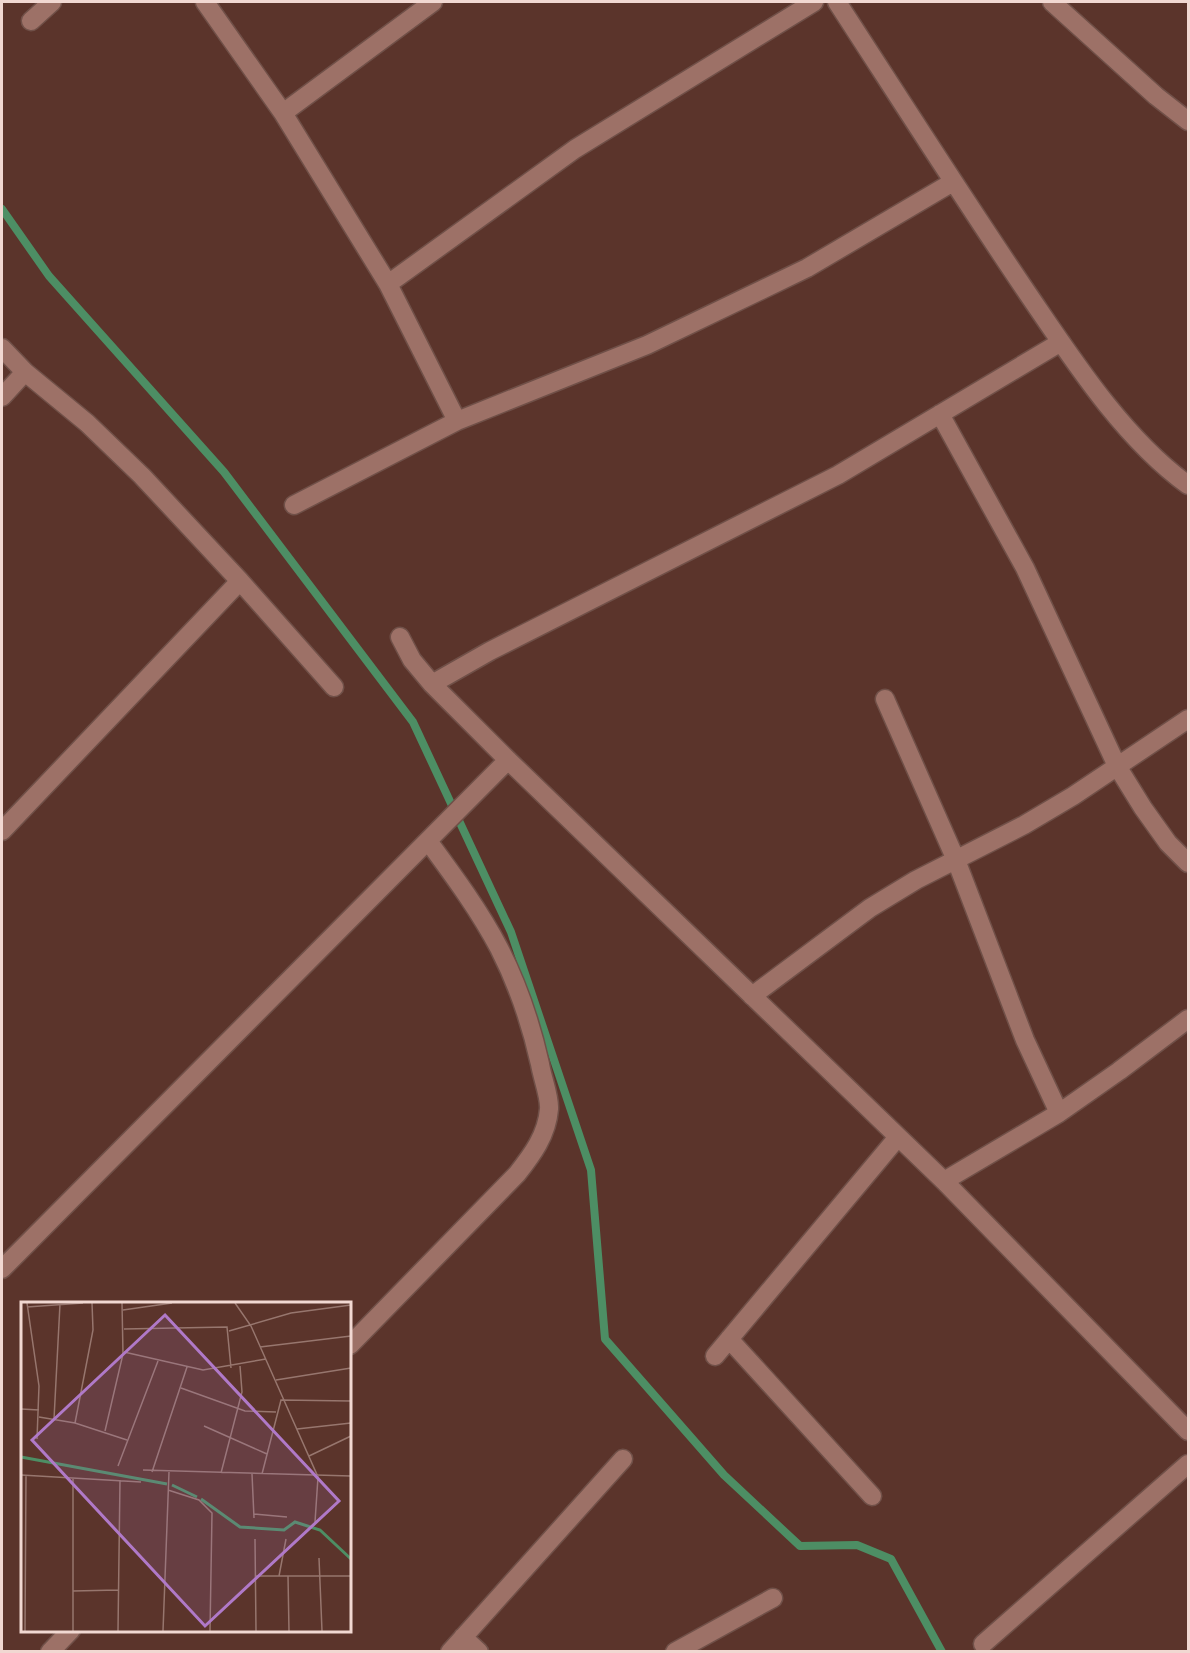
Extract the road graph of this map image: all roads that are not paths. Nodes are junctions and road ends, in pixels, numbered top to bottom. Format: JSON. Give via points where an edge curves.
{"nodes":[{"id":1,"x":52,"y":2,"type":"edge"},
{"id":2,"x":205,"y":2,"type":"edge"},
{"id":3,"x":433,"y":2,"type":"edge"},
{"id":4,"x":814,"y":2,"type":"edge"},
{"id":5,"x":837,"y":2,"type":"edge"},
{"id":6,"x":1052,"y":2,"type":"edge"},
{"id":7,"x":31,"y":21,"type":"dead end"},
{"id":8,"x":283,"y":113,"type":"junction"},
{"id":9,"x":1188,"y":121,"type":"edge"},
{"id":10,"x":953,"y":182,"type":"junction"},
{"id":11,"x":388,"y":284,"type":"junction"},
{"id":12,"x":1061,"y":342,"type":"junction"},
{"id":13,"x":2,"y":348,"type":"edge"},
{"id":14,"x":25,"y":372,"type":"junction"},
{"id":15,"x":2,"y":397,"type":"edge"},
{"id":16,"x":940,"y":414,"type":"junction"},
{"id":17,"x":458,"y":421,"type":"junction"},
{"id":18,"x":1188,"y":484,"type":"edge"},
{"id":19,"x":294,"y":505,"type":"dead end"},
{"id":20,"x":240,"y":581,"type":"junction"},
{"id":21,"x":400,"y":637,"type":"dead end"},
{"id":22,"x":432,"y":684,"type":"junction"},
{"id":23,"x":334,"y":687,"type":"dead end"},
{"id":24,"x":885,"y":699,"type":"dead end"},
{"id":25,"x":1188,"y":719,"type":"edge"},
{"id":26,"x":508,"y":760,"type":"junction"},
{"id":27,"x":1117,"y":766,"type":"junction"},
{"id":28,"x":2,"y":831,"type":"edge"},
{"id":29,"x":428,"y":841,"type":"junction"},
{"id":30,"x":956,"y":860,"type":"junction"},
{"id":31,"x":1188,"y":863,"type":"edge"},
{"id":32,"x":752,"y":996,"type":"junction"},
{"id":33,"x":1188,"y":1019,"type":"edge"},
{"id":34,"x":1059,"y":1113,"type":"junction"},
{"id":35,"x":898,"y":1137,"type":"junction"},
{"id":36,"x":944,"y":1181,"type":"junction"},
{"id":37,"x":2,"y":1269,"type":"edge"},
{"id":38,"x":729,"y":1340,"type":"junction"},
{"id":39,"x":351,"y":1344,"type":"edge"},
{"id":40,"x":715,"y":1356,"type":"dead end"},
{"id":41,"x":1188,"y":1431,"type":"edge"},
{"id":42,"x":623,"y":1459,"type":"dead end"},
{"id":43,"x":1188,"y":1464,"type":"edge"},
{"id":44,"x":872,"y":1496,"type":"dead end"},
{"id":45,"x":773,"y":1598,"type":"dead end"},
{"id":46,"x":69,"y":1632,"type":"edge"},
{"id":47,"x":463,"y":1637,"type":"junction"},
{"id":48,"x":983,"y":1644,"type":"dead end"},
{"id":49,"x":50,"y":1652,"type":"edge"},
{"id":50,"x":450,"y":1652,"type":"edge"},
{"id":51,"x":479,"y":1652,"type":"edge"},
{"id":52,"x":675,"y":1652,"type":"edge"}],
"edges":[{"from":1,"to":7,"type":"street"},
{"from":2,"to":8,"type":"street"},
{"from":3,"to":8,"type":"street"},
{"from":4,"to":11,"type":"street","via":[[575,149]]},
{"from":5,"to":10,"type":"street"},
{"from":6,"to":9,"type":"street"},
{"from":8,"to":11,"type":"street"},
{"from":10,"to":12,"type":"street"},
{"from":10,"to":17,"type":"street","via":[[807,268],[647,345]]},
{"from":11,"to":17,"type":"street"},
{"from":12,"to":16,"type":"street"},
{"from":12,"to":18,"type":"street","via":[[1125,425]]},
{"from":13,"to":14,"type":"street"},
{"from":14,"to":15,"type":"street"},
{"from":14,"to":20,"type":"street","via":[[134,468]]},
{"from":16,"to":22,"type":"street","via":[[838,475]]},
{"from":16,"to":27,"type":"street","via":[[1025,568]]},
{"from":17,"to":19,"type":"street"},
{"from":20,"to":23,"type":"street"},
{"from":20,"to":28,"type":"street"},
{"from":21,"to":22,"type":"street","via":[[412,660]]},
{"from":22,"to":26,"type":"street"},
{"from":24,"to":30,"type":"street"},
{"from":25,"to":27,"type":"street"},
{"from":26,"to":29,"type":"street"},
{"from":26,"to":32,"type":"street"},
{"from":27,"to":30,"type":"street","via":[[1024,825]]},
{"from":27,"to":31,"type":"street","via":[[1168,843]]},
{"from":29,"to":37,"type":"street"},
{"from":29,"to":39,"type":"street","via":[[462,886],[516,985],[532,1030],[549,1108],[544,1133],[518,1174]]},
{"from":30,"to":32,"type":"street","via":[[870,908]]},
{"from":30,"to":34,"type":"street","via":[[1025,1040]]},
{"from":32,"to":35,"type":"street"},
{"from":33,"to":34,"type":"street"},
{"from":34,"to":36,"type":"street"},
{"from":35,"to":36,"type":"street"},
{"from":35,"to":38,"type":"street"},
{"from":36,"to":41,"type":"street"},
{"from":38,"to":40,"type":"street"},
{"from":38,"to":44,"type":"street"},
{"from":42,"to":47,"type":"street"},
{"from":43,"to":48,"type":"street"},
{"from":45,"to":52,"type":"street"},
{"from":46,"to":49,"type":"street"},
{"from":47,"to":50,"type":"street"},
{"from":47,"to":51,"type":"street"}]}
